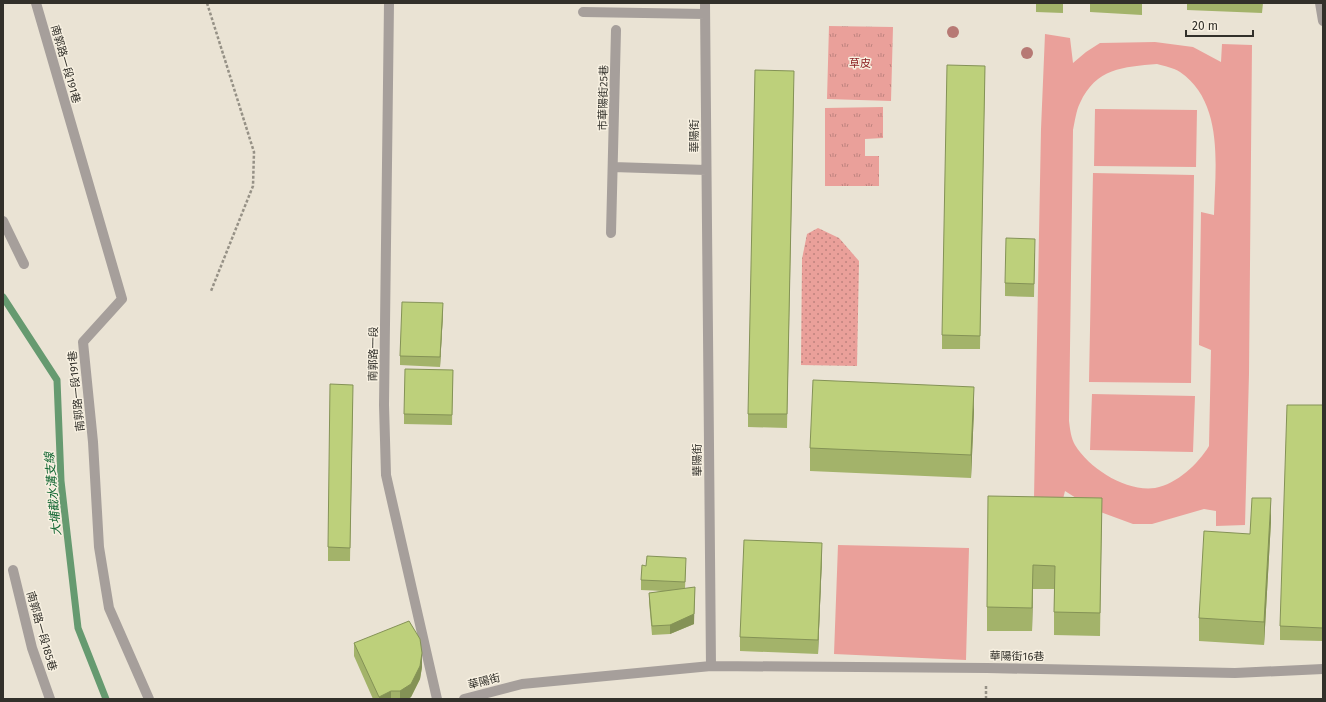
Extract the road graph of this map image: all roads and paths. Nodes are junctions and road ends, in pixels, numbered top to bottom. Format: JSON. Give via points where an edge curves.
{"nodes":[{"id":1,"x":36,"y":3,"type":"edge"},
{"id":2,"x":206,"y":3,"type":"edge"},
{"id":3,"x":389,"y":3,"type":"edge"},
{"id":4,"x":705,"y":3,"type":"edge"},
{"id":5,"x":1320,"y":3,"type":"edge"},
{"id":6,"x":583,"y":12,"type":"dead end"},
{"id":7,"x":705,"y":14,"type":"junction"},
{"id":8,"x":1323,"y":21,"type":"edge"},
{"id":9,"x":616,"y":30,"type":"dead end"},
{"id":10,"x":613,"y":167,"type":"junction"},
{"id":11,"x":706,"y":170,"type":"junction"},
{"id":12,"x":3,"y":221,"type":"edge"},
{"id":13,"x":611,"y":233,"type":"dead end"},
{"id":14,"x":24,"y":264,"type":"dead end"},
{"id":15,"x":211,"y":291,"type":"dead end"},
{"id":16,"x":13,"y":570,"type":"dead end"},
{"id":17,"x":711,"y":666,"type":"junction"},
{"id":18,"x":1323,"y":669,"type":"edge"},
{"id":19,"x":50,"y":699,"type":"edge"},
{"id":20,"x":149,"y":699,"type":"edge"},
{"id":21,"x":437,"y":699,"type":"edge"},
{"id":22,"x":464,"y":699,"type":"edge"}],
"edges":[{"from":1,"to":20,"type":"street","name":"南郭路一段191巷","via":[[122,299],[83,342],[93,442],[99,548],[109,608]]},
{"from":2,"to":15,"type":"path","via":[[254,152],[253,186]]},
{"from":3,"to":21,"type":"street","name":"南郭路一段","via":[[384,406],[386,475]]},
{"from":4,"to":7,"type":"street","name":"華陽街"},
{"from":5,"to":8,"type":"street"},
{"from":6,"to":7,"type":"street"},
{"from":7,"to":11,"type":"street","name":"華陽街"},
{"from":9,"to":10,"type":"street","name":"市華陽街25巷"},
{"from":10,"to":11,"type":"street"},
{"from":10,"to":13,"type":"street","name":"市華陽街25巷"},
{"from":11,"to":17,"type":"street","name":"華陽街"},
{"from":12,"to":14,"type":"street"},
{"from":16,"to":19,"type":"street","name":"南郭路一段185巷","via":[[32,648]]},
{"from":17,"to":18,"type":"street","name":"華陽街16巷","via":[[1235,673]]},
{"from":17,"to":22,"type":"street","name":"華陽街","via":[[522,684]]}]}
